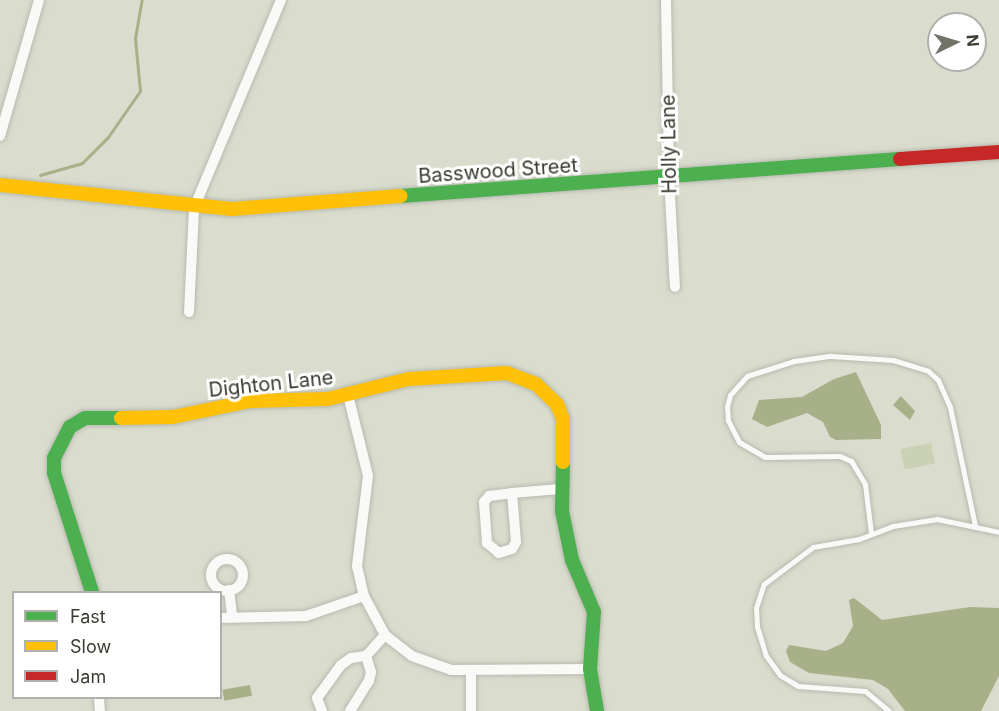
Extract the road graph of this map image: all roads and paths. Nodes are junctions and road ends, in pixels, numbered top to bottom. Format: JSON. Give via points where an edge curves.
{"nodes":[{"id":1,"x":39,"y":0,"type":"edge"},
{"id":2,"x":281,"y":0,"type":"edge"},
{"id":3,"x":666,"y":0,"type":"edge"},
{"id":4,"x":0,"y":136,"type":"edge"},
{"id":5,"x":999,"y":152,"type":"edge"},
{"id":6,"x":669,"y":177,"type":"junction"},
{"id":7,"x":0,"y":185,"type":"edge"},
{"id":8,"x":194,"y":208,"type":"junction"},
{"id":9,"x":675,"y":287,"type":"dead end"},
{"id":10,"x":189,"y":312,"type":"dead end"},
{"id":11,"x":348,"y":395,"type":"junction"},
{"id":12,"x":560,"y":489,"type":"junction"},
{"id":13,"x":512,"y":493,"type":"junction"},
{"id":14,"x":975,"y":526,"type":"junction"},
{"id":15,"x":999,"y":532,"type":"edge"},
{"id":16,"x":871,"y":533,"type":"junction"},
{"id":17,"x":92,"y":591,"type":"edge"},
{"id":18,"x":229,"y":591,"type":"dead end"},
{"id":19,"x":364,"y":596,"type":"junction"},
{"id":20,"x":232,"y":615,"type":"junction"},
{"id":21,"x":222,"y":618,"type":"edge"},
{"id":22,"x":385,"y":635,"type":"junction"},
{"id":23,"x":366,"y":656,"type":"junction"},
{"id":24,"x":590,"y":669,"type":"junction"},
{"id":25,"x":471,"y":671,"type":"junction"},
{"id":26,"x":322,"y":711,"type":"edge"},
{"id":27,"x":350,"y":711,"type":"edge"},
{"id":28,"x":471,"y":711,"type":"edge"},
{"id":29,"x":597,"y":711,"type":"edge"},
{"id":30,"x":889,"y":711,"type":"edge"}],
"edges":[{"from":1,"to":4,"type":"street"},
{"from":2,"to":8,"type":"street"},
{"from":3,"to":6,"type":"street","name":"Holly Lane"},
{"from":5,"to":6,"type":"street","name":"Basswood Street"},
{"from":6,"to":8,"type":"street","name":"Basswood Street","via":[[352,202]]},
{"from":6,"to":9,"type":"street","name":"Holly Lane"},
{"from":7,"to":8,"type":"street","name":"Basswood Street"},
{"from":8,"to":10,"type":"street"},
{"from":11,"to":12,"type":"street","name":"Dighton Lane","via":[[409,379],[492,373],[507,373],[536,384],[557,404],[563,419],[566,437]]},
{"from":11,"to":17,"type":"street","name":"Dighton Lane","via":[[250,401],[173,417],[103,415],[85,418],[70,427],[54,458],[54,473]]},
{"from":11,"to":19,"type":"street","via":[[368,476],[357,554]]},
{"from":12,"to":13,"type":"street"},
{"from":12,"to":24,"type":"street","name":"Dighton Lane","via":[[572,560],[594,612]]},
{"from":13,"to":13,"type":"street","via":[[489,496],[482,510],[487,543],[499,553],[512,549],[516,542]]},
{"from":14,"to":15,"type":"lane"},
{"from":14,"to":16,"type":"lane","via":[[922,520]]},
{"from":14,"to":16,"type":"lane","via":[[950,407],[938,380],[928,371],[893,360],[831,356],[794,360],[747,376],[730,395],[727,407],[728,420],[739,442],[765,458],[840,456],[851,461],[866,484]]},
{"from":16,"to":30,"type":"lane","via":[[813,547],[784,565],[762,589],[756,608],[757,626],[766,656],[788,680],[798,686],[865,691]]},
{"from":18,"to":20,"type":"street"},
{"from":19,"to":20,"type":"street","via":[[306,616],[285,619]]},
{"from":19,"to":22,"type":"street"},
{"from":20,"to":21,"type":"street"},
{"from":22,"to":23,"type":"street"},
{"from":22,"to":25,"type":"street","via":[[422,661]]},
{"from":23,"to":26,"type":"street","via":[[351,658],[341,665],[317,698]]},
{"from":23,"to":27,"type":"street","via":[[371,672],[369,681]]},
{"from":24,"to":25,"type":"street"},
{"from":24,"to":29,"type":"street","name":"Dighton Lane"},
{"from":25,"to":28,"type":"street"}]}
